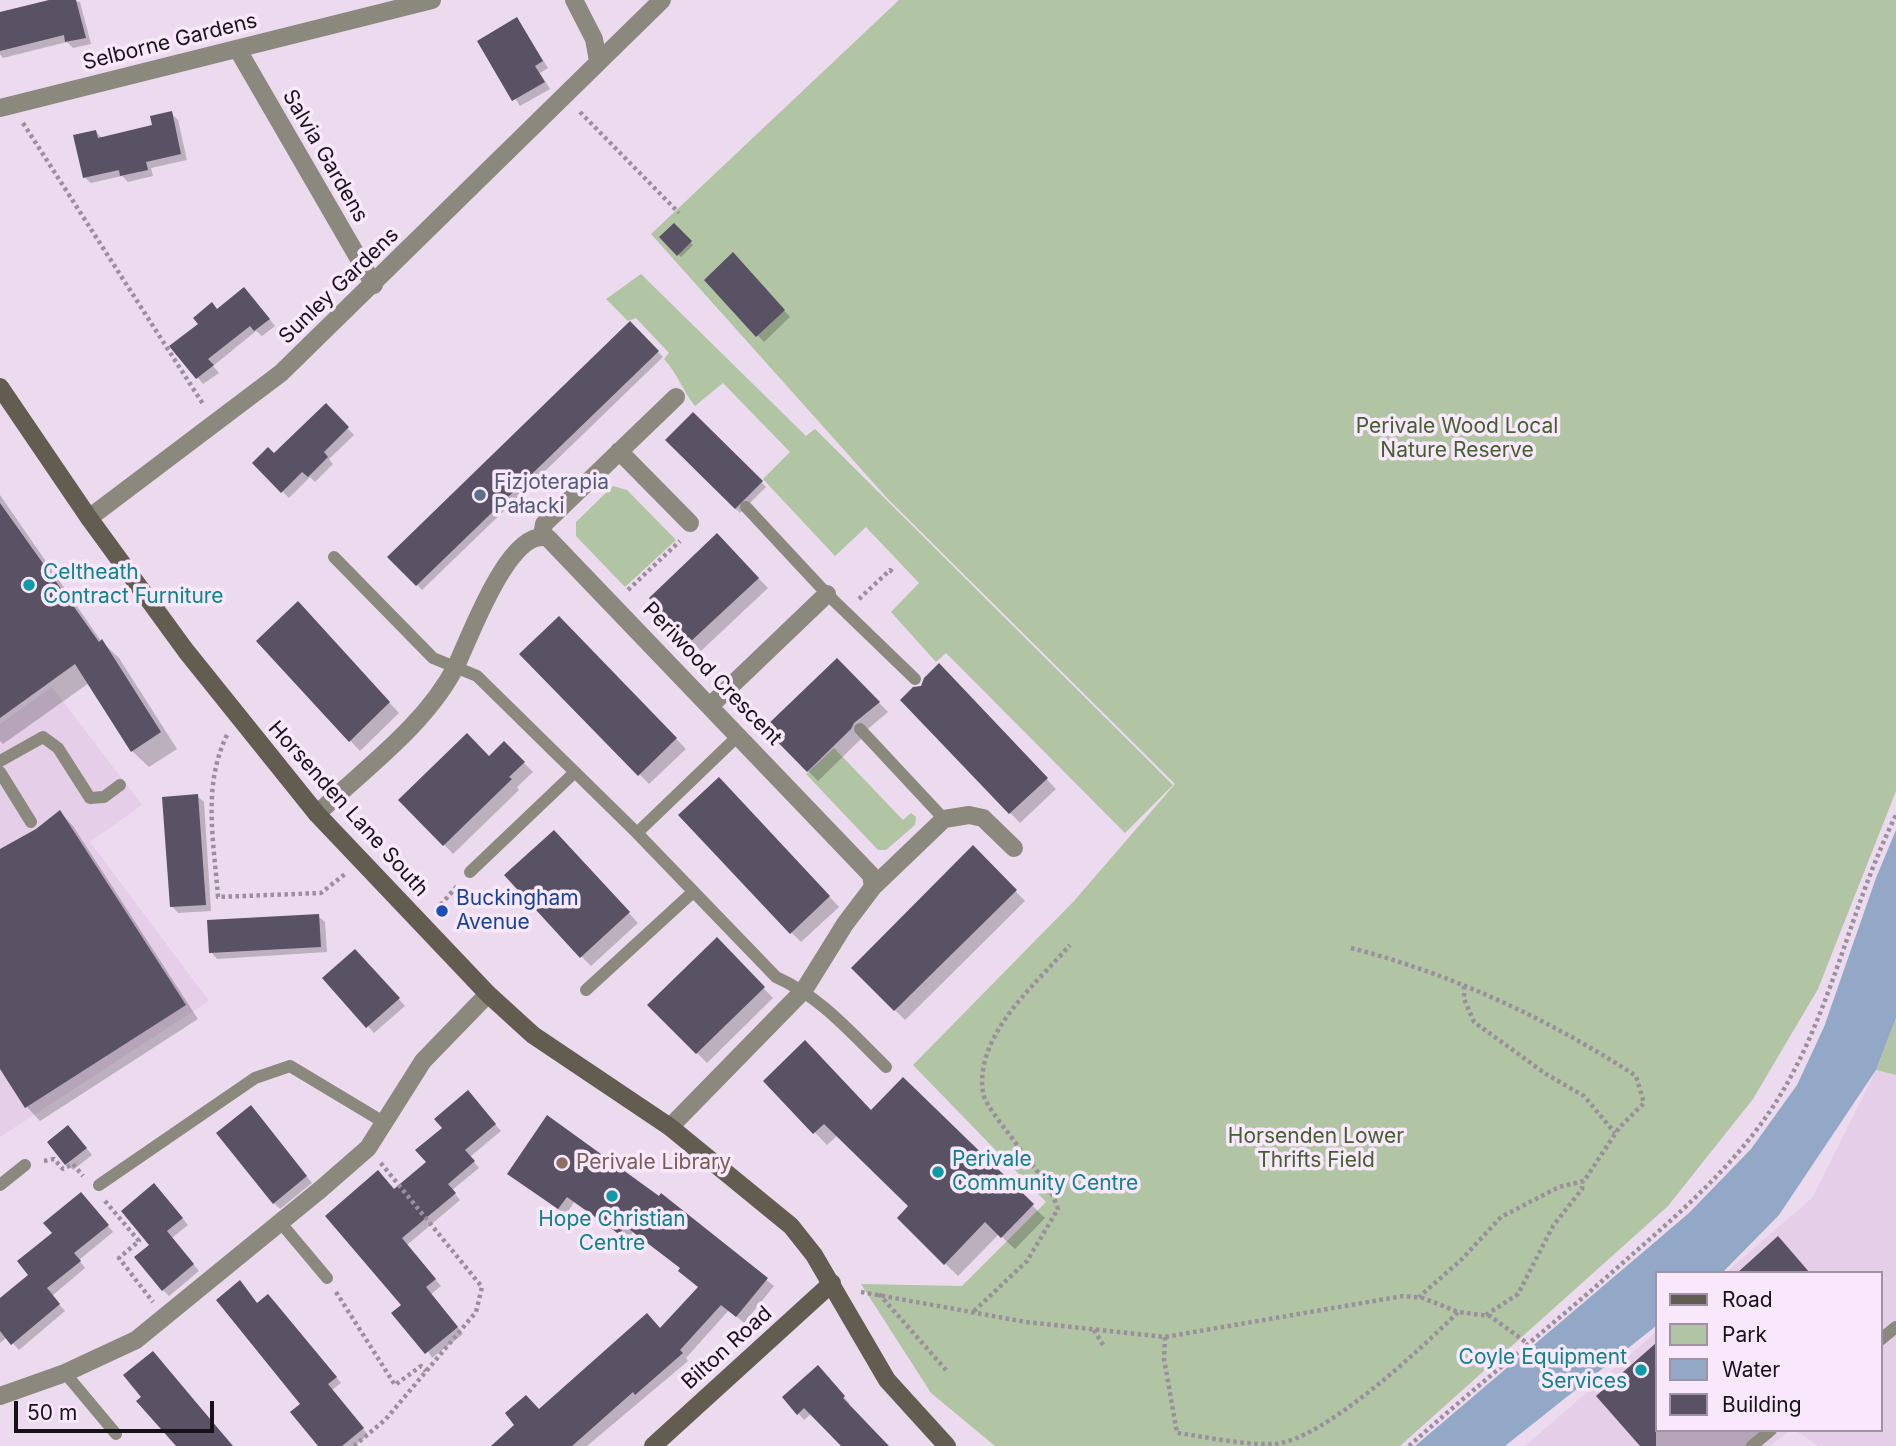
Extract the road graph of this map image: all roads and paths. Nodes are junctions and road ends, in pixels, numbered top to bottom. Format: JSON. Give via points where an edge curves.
{"nodes":[{"id":1,"x":432,"y":0,"type":"edge"},
{"id":2,"x":662,"y":0,"type":"edge"},
{"id":3,"x":579,"y":7,"type":"edge"},
{"id":4,"x":237,"y":50,"type":"junction"},
{"id":5,"x":598,"y":61,"type":"junction"},
{"id":6,"x":564,"y":96,"type":"junction"},
{"id":7,"x":6,"y":106,"type":"edge"},
{"id":8,"x":679,"y":213,"type":"dead end"},
{"id":9,"x":373,"y":285,"type":"junction"},
{"id":10,"x":0,"y":387,"type":"edge"},
{"id":11,"x":676,"y":397,"type":"dead end"},
{"id":12,"x":214,"y":422,"type":"junction"},
{"id":13,"x":619,"y":451,"type":"junction"},
{"id":14,"x":746,"y":508,"type":"dead end"},
{"id":15,"x":89,"y":518,"type":"junction"},
{"id":16,"x":687,"y":530,"type":"joint"},
{"id":17,"x":542,"y":536,"type":"junction"},
{"id":18,"x":334,"y":557,"type":"dead end"},
{"id":19,"x":895,"y":575,"type":"dead end"},
{"id":20,"x":827,"y":594,"type":"junction"},
{"id":21,"x":613,"y":604,"type":"junction"},
{"id":22,"x":846,"y":612,"type":"junction"},
{"id":23,"x":455,"y":668,"type":"junction"},
{"id":24,"x":915,"y":679,"type":"dead end"},
{"id":25,"x":711,"y":705,"type":"junction"},
{"id":26,"x":241,"y":722,"type":"junction"},
{"id":27,"x":860,"y":729,"type":"dead end"},
{"id":28,"x":739,"y":735,"type":"junction"},
{"id":29,"x":0,"y":761,"type":"edge"},
{"id":30,"x":0,"y":772,"type":"edge"},
{"id":31,"x":575,"y":772,"type":"junction"},
{"id":32,"x":120,"y":785,"type":"dead end"},
{"id":33,"x":317,"y":814,"type":"junction"},
{"id":34,"x":1896,"y":815,"type":"edge"},
{"id":35,"x":944,"y":819,"type":"junction"},
{"id":36,"x":31,"y":822,"type":"dead end"},
{"id":37,"x":637,"y":833,"type":"junction"},
{"id":38,"x":1014,"y":848,"type":"dead end"},
{"id":39,"x":359,"y":861,"type":"junction"},
{"id":40,"x":470,"y":872,"type":"joint"},
{"id":41,"x":873,"y":887,"type":"junction"},
{"id":42,"x":693,"y":892,"type":"junction"},
{"id":43,"x":422,"y":926,"type":"junction"},
{"id":44,"x":1070,"y":945,"type":"dead end"},
{"id":45,"x":1351,"y":948,"type":"dead end"},
{"id":46,"x":1464,"y":986,"type":"junction"},
{"id":47,"x":586,"y":990,"type":"dead end"},
{"id":48,"x":804,"y":990,"type":"junction"},
{"id":49,"x":488,"y":994,"type":"junction"},
{"id":50,"x":886,"y":1067,"type":"dead end"},
{"id":51,"x":385,"y":1123,"type":"junction"},
{"id":52,"x":670,"y":1127,"type":"junction"},
{"id":53,"x":1615,"y":1133,"type":"junction"},
{"id":54,"x":368,"y":1148,"type":"junction"},
{"id":55,"x":25,"y":1166,"type":"joint"},
{"id":56,"x":1584,"y":1181,"type":"junction"},
{"id":57,"x":93,"y":1183,"type":"joint"},
{"id":58,"x":0,"y":1185,"type":"edge"},
{"id":59,"x":103,"y":1200,"type":"dead end"},
{"id":60,"x":280,"y":1222,"type":"junction"},
{"id":61,"x":327,"y":1278,"type":"joint"},
{"id":62,"x":832,"y":1283,"type":"junction"},
{"id":63,"x":878,"y":1294,"type":"junction"},
{"id":64,"x":1419,"y":1297,"type":"junction"},
{"id":65,"x":973,"y":1312,"type":"junction"},
{"id":66,"x":1458,"y":1312,"type":"junction"},
{"id":67,"x":1485,"y":1316,"type":"junction"},
{"id":68,"x":164,"y":1317,"type":"junction"},
{"id":69,"x":1094,"y":1329,"type":"junction"},
{"id":70,"x":1166,"y":1337,"type":"junction"},
{"id":71,"x":1527,"y":1343,"type":"junction"},
{"id":72,"x":1103,"y":1345,"type":"dead end"},
{"id":73,"x":946,"y":1370,"type":"dead end"},
{"id":74,"x":426,"y":1371,"type":"junction"},
{"id":75,"x":65,"y":1373,"type":"junction"},
{"id":76,"x":0,"y":1396,"type":"edge"},
{"id":77,"x":1769,"y":1432,"type":"edge"},
{"id":78,"x":116,"y":1434,"type":"dead end"},
{"id":79,"x":354,"y":1446,"type":"edge"},
{"id":80,"x":653,"y":1446,"type":"edge"},
{"id":81,"x":947,"y":1446,"type":"edge"},
{"id":82,"x":1409,"y":1446,"type":"edge"},
{"id":83,"x":1752,"y":1446,"type":"edge"}],
"edges":[{"from":1,"to":4,"type":"street","name":"Selborne Gardens"},
{"from":2,"to":5,"type":"street","name":"Sunley Gardens"},
{"from":3,"to":5,"type":"street","via":[[594,39]]},
{"from":4,"to":7,"type":"street","name":"Selborne Gardens"},
{"from":4,"to":9,"type":"street","name":"Salvia Gardens"},
{"from":5,"to":6,"type":"street","name":"Sunley Gardens"},
{"from":6,"to":8,"type":"path"},
{"from":6,"to":9,"type":"street","name":"Sunley Gardens"},
{"from":7,"to":12,"type":"path"},
{"from":9,"to":12,"type":"street","name":"Sunley Gardens","via":[[281,373]]},
{"from":10,"to":15,"type":"street","name":"Horsenden Lane South"},
{"from":11,"to":13,"type":"street"},
{"from":12,"to":15,"type":"street","name":"Sunley Gardens"},
{"from":13,"to":16,"type":"street"},
{"from":13,"to":17,"type":"street","via":[[544,524]]},
{"from":14,"to":20,"type":"lane"},
{"from":15,"to":26,"type":"street","name":"Horsenden Lane South"},
{"from":16,"to":21,"type":"path"},
{"from":17,"to":21,"type":"street","name":"Periwood Crescent"},
{"from":17,"to":23,"type":"street","via":[[526,541],[496,578]]},
{"from":18,"to":23,"type":"lane","via":[[433,658]]},
{"from":19,"to":22,"type":"path","via":[[890,570]]},
{"from":20,"to":22,"type":"lane"},
{"from":20,"to":25,"type":"street"},
{"from":21,"to":25,"type":"street","name":"Periwood Crescent"},
{"from":22,"to":24,"type":"lane"},
{"from":23,"to":31,"type":"lane","via":[[477,676]]},
{"from":23,"to":33,"type":"street","via":[[434,701]]},
{"from":25,"to":28,"type":"street","name":"Periwood Crescent"},
{"from":26,"to":33,"type":"street","name":"Horsenden Lane South"},
{"from":26,"to":39,"type":"path","via":[[227,735],[217,758],[210,797],[218,897],[321,893]]},
{"from":27,"to":35,"type":"lane"},
{"from":28,"to":37,"type":"lane"},
{"from":28,"to":41,"type":"street","name":"Periwood Crescent","via":[[871,875]]},
{"from":29,"to":32,"type":"lane","via":[[43,737],[58,748],[90,799],[104,797]]},
{"from":30,"to":36,"type":"lane"},
{"from":31,"to":37,"type":"lane"},
{"from":31,"to":40,"type":"lane"},
{"from":33,"to":39,"type":"street","name":"Horsenden Lane South"},
{"from":34,"to":71,"type":"path","via":[[1809,1042],[1780,1097],[1743,1146],[1678,1215]]},
{"from":35,"to":38,"type":"street","via":[[983,818]]},
{"from":35,"to":41,"type":"street"},
{"from":37,"to":42,"type":"lane"},
{"from":39,"to":43,"type":"street","name":"Horsenden Lane South"},
{"from":40,"to":43,"type":"path"},
{"from":41,"to":48,"type":"street"},
{"from":42,"to":47,"type":"lane"},
{"from":42,"to":48,"type":"lane","via":[[776,977]]},
{"from":43,"to":49,"type":"street","name":"Horsenden Lane South"},
{"from":44,"to":65,"type":"path","via":[[1006,1018],[986,1053],[983,1095],[1049,1185],[1058,1209],[1027,1261]]},
{"from":45,"to":46,"type":"path"},
{"from":46,"to":53,"type":"path","via":[[1474,1022],[1584,1096]]},
{"from":46,"to":53,"type":"path","via":[[1584,1042],[1636,1076],[1644,1103]]},
{"from":48,"to":50,"type":"lane"},
{"from":48,"to":52,"type":"street"},
{"from":49,"to":51,"type":"street","via":[[423,1062]]},
{"from":49,"to":52,"type":"street","name":"Horsenden Lane South","via":[[563,1057]]},
{"from":51,"to":54,"type":"street"},
{"from":51,"to":57,"type":"lane","via":[[290,1066],[255,1078]]},
{"from":52,"to":62,"type":"street","name":"Horsenden Lane South","via":[[791,1226]]},
{"from":53,"to":56,"type":"path"},
{"from":54,"to":60,"type":"street"},
{"from":54,"to":74,"type":"path","via":[[482,1287],[476,1312]]},
{"from":55,"to":57,"type":"path","via":[[54,1159],[62,1169],[73,1164]]},
{"from":55,"to":58,"type":"lane"},
{"from":56,"to":64,"type":"path","via":[[1559,1187],[1501,1217]]},
{"from":56,"to":67,"type":"path","via":[[1553,1226],[1518,1294]]},
{"from":59,"to":68,"type":"path","via":[[139,1241],[119,1258]]},
{"from":60,"to":61,"type":"lane"},
{"from":60,"to":68,"type":"street"},
{"from":61,"to":74,"type":"path","via":[[395,1385],[421,1366]]},
{"from":62,"to":63,"type":"path"},
{"from":62,"to":80,"type":"street","name":"Bilton Road"},
{"from":62,"to":81,"type":"street","name":"Horsenden Lane South","via":[[887,1380]]},
{"from":63,"to":65,"type":"path"},
{"from":63,"to":73,"type":"path"},
{"from":64,"to":66,"type":"path"},
{"from":64,"to":70,"type":"path"},
{"from":65,"to":69,"type":"path"},
{"from":66,"to":67,"type":"path"},
{"from":66,"to":70,"type":"path","via":[[1399,1369],[1303,1437],[1274,1444],[1177,1433],[1164,1359]]},
{"from":67,"to":71,"type":"path"},
{"from":68,"to":75,"type":"street","via":[[136,1340]]},
{"from":69,"to":70,"type":"path"},
{"from":69,"to":72,"type":"path"},
{"from":71,"to":82,"type":"path"},
{"from":74,"to":79,"type":"path","via":[[386,1419]]},
{"from":75,"to":76,"type":"street"},
{"from":75,"to":78,"type":"lane"},
{"from":77,"to":83,"type":"lane"}]}
